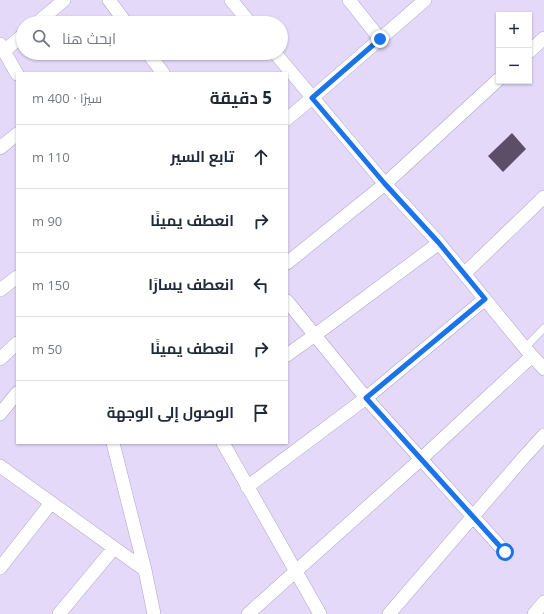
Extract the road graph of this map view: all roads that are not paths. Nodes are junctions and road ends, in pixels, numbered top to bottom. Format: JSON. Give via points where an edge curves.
{"nodes":[{"id":1,"x":64,"y":0,"type":"edge"},
{"id":2,"x":109,"y":0,"type":"edge"},
{"id":3,"x":231,"y":0,"type":"edge"},
{"id":4,"x":349,"y":0,"type":"edge"},
{"id":5,"x":425,"y":0,"type":"edge"},
{"id":6,"x":45,"y":16,"type":"edge"},
{"id":7,"x":121,"y":16,"type":"edge"},
{"id":8,"x":244,"y":16,"type":"edge"},
{"id":9,"x":544,"y":38,"type":"edge"},
{"id":10,"x":16,"y":39,"type":"edge"},
{"id":11,"x":380,"y":39,"type":"junction"},
{"id":12,"x":2,"y":48,"type":"edge"},
{"id":13,"x":532,"y":49,"type":"edge"},
{"id":14,"x":153,"y":60,"type":"edge"},
{"id":15,"x":281,"y":60,"type":"edge"},
{"id":16,"x":16,"y":72,"type":"edge"},
{"id":17,"x":162,"y":72,"type":"edge"},
{"id":18,"x":496,"y":82,"type":"edge"},
{"id":19,"x":312,"y":98,"type":"junction"},
{"id":20,"x":288,"y":118,"type":"edge"},
{"id":21,"x":16,"y":135,"type":"edge"},
{"id":22,"x":0,"y":148,"type":"edge"},
{"id":23,"x":385,"y":184,"type":"junction"},
{"id":24,"x":544,"y":197,"type":"edge"},
{"id":25,"x":439,"y":243,"type":"junction"},
{"id":26,"x":288,"y":262,"type":"edge"},
{"id":27,"x":464,"y":274,"type":"junction"},
{"id":28,"x":16,"y":278,"type":"edge"},
{"id":29,"x":0,"y":290,"type":"edge"},
{"id":30,"x":485,"y":299,"type":"junction"},
{"id":31,"x":288,"y":302,"type":"edge"},
{"id":32,"x":544,"y":328,"type":"edge"},
{"id":33,"x":316,"y":335,"type":"junction"},
{"id":34,"x":16,"y":344,"type":"edge"},
{"id":35,"x":529,"y":352,"type":"junction"},
{"id":36,"x":288,"y":355,"type":"edge"},
{"id":37,"x":0,"y":359,"type":"edge"},
{"id":38,"x":544,"y":369,"type":"edge"},
{"id":39,"x":16,"y":394,"type":"edge"},
{"id":40,"x":366,"y":398,"type":"junction"},
{"id":41,"x":0,"y":414,"type":"edge"},
{"id":42,"x":544,"y":435,"type":"edge"},
{"id":43,"x":113,"y":444,"type":"edge"},
{"id":44,"x":224,"y":444,"type":"edge"},
{"id":45,"x":421,"y":459,"type":"junction"},
{"id":46,"x":0,"y":466,"type":"edge"},
{"id":47,"x":248,"y":487,"type":"junction"},
{"id":48,"x":51,"y":503,"type":"junction"},
{"id":49,"x":473,"y":516,"type":"junction"},
{"id":50,"x":114,"y":548,"type":"junction"},
{"id":51,"x":505,"y":552,"type":"dead end"},
{"id":52,"x":0,"y":568,"type":"edge"},
{"id":53,"x":144,"y":570,"type":"junction"},
{"id":54,"x":295,"y":571,"type":"junction"},
{"id":55,"x":544,"y":602,"type":"edge"},
{"id":56,"x":59,"y":614,"type":"edge"},
{"id":57,"x":154,"y":614,"type":"edge"},
{"id":58,"x":248,"y":614,"type":"edge"},
{"id":59,"x":320,"y":614,"type":"edge"},
{"id":60,"x":389,"y":614,"type":"edge"},
{"id":61,"x":534,"y":614,"type":"edge"}],
"edges":[{"from":1,"to":6,"type":"street"},
{"from":2,"to":7,"type":"street"},
{"from":3,"to":8,"type":"street"},
{"from":4,"to":11,"type":"street"},
{"from":5,"to":11,"type":"street"},
{"from":9,"to":13,"type":"street"},
{"from":10,"to":12,"type":"street"},
{"from":11,"to":19,"type":"street"},
{"from":12,"to":16,"type":"street"},
{"from":14,"to":17,"type":"street"},
{"from":15,"to":19,"type":"street"},
{"from":18,"to":23,"type":"street"},
{"from":19,"to":20,"type":"street"},
{"from":19,"to":23,"type":"street"},
{"from":21,"to":22,"type":"street"},
{"from":23,"to":25,"type":"street"},
{"from":23,"to":26,"type":"street"},
{"from":24,"to":27,"type":"street"},
{"from":25,"to":27,"type":"street"},
{"from":25,"to":33,"type":"street"},
{"from":27,"to":30,"type":"street"},
{"from":28,"to":29,"type":"street"},
{"from":30,"to":35,"type":"street"},
{"from":30,"to":40,"type":"street"},
{"from":31,"to":33,"type":"street"},
{"from":32,"to":35,"type":"lane"},
{"from":33,"to":36,"type":"street"},
{"from":33,"to":40,"type":"street"},
{"from":34,"to":37,"type":"street"},
{"from":35,"to":38,"type":"street"},
{"from":35,"to":45,"type":"street"},
{"from":39,"to":41,"type":"street"},
{"from":40,"to":45,"type":"street"},
{"from":40,"to":47,"type":"street"},
{"from":42,"to":49,"type":"street"},
{"from":43,"to":53,"type":"street"},
{"from":44,"to":47,"type":"street"},
{"from":45,"to":49,"type":"street"},
{"from":45,"to":54,"type":"street"},
{"from":46,"to":48,"type":"street"},
{"from":47,"to":54,"type":"street"},
{"from":48,"to":50,"type":"street"},
{"from":48,"to":52,"type":"street"},
{"from":49,"to":51,"type":"street"},
{"from":49,"to":60,"type":"street"},
{"from":50,"to":53,"type":"street"},
{"from":50,"to":56,"type":"street"},
{"from":53,"to":57,"type":"street"},
{"from":54,"to":58,"type":"street"},
{"from":54,"to":59,"type":"street"},
{"from":55,"to":61,"type":"street"}]}
